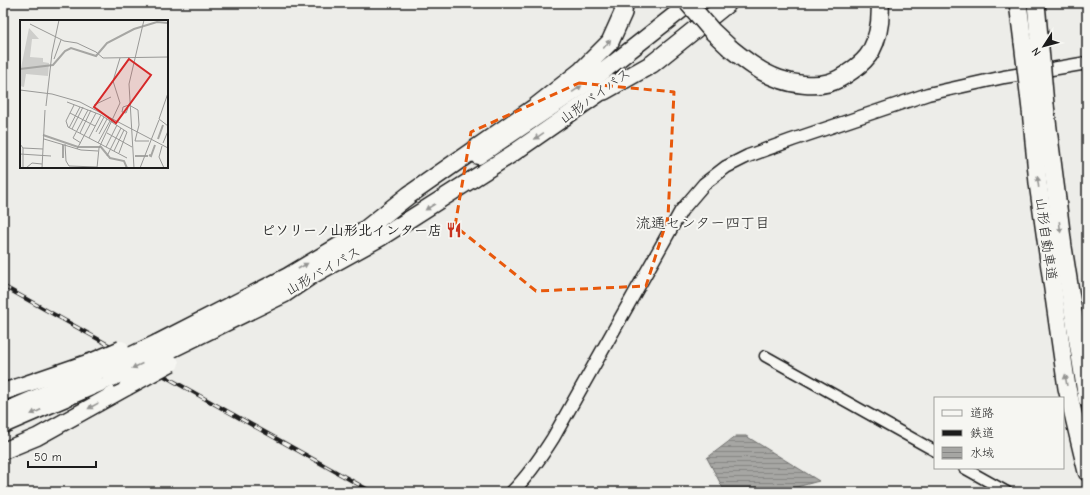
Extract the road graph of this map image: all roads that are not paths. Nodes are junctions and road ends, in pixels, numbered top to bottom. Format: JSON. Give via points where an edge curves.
{"nodes":[{"id":1,"x":624,"y":3,"type":"edge"},
{"id":2,"x":689,"y":3,"type":"edge"},
{"id":3,"x":698,"y":3,"type":"edge"},
{"id":4,"x":715,"y":3,"type":"edge"},
{"id":5,"x":728,"y":3,"type":"edge"},
{"id":6,"x":871,"y":3,"type":"edge"},
{"id":7,"x":880,"y":3,"type":"edge"},
{"id":8,"x":1019,"y":3,"type":"edge"},
{"id":9,"x":1036,"y":3,"type":"edge"},
{"id":10,"x":1031,"y":39,"type":"junction"},
{"id":11,"x":733,"y":45,"type":"junction"},
{"id":12,"x":1087,"y":63,"type":"edge"},
{"id":13,"x":604,"y":91,"type":"junction"},
{"id":14,"x":1038,"y":108,"type":"junction"},
{"id":15,"x":366,"y":229,"type":"junction"},
{"id":16,"x":161,"y":349,"type":"junction"},
{"id":17,"x":765,"y":356,"type":"dead end"},
{"id":18,"x":100,"y":370,"type":"junction"},
{"id":19,"x":3,"y":392,"type":"edge"},
{"id":20,"x":1087,"y":399,"type":"edge"},
{"id":21,"x":3,"y":412,"type":"edge"},
{"id":22,"x":3,"y":425,"type":"edge"},
{"id":23,"x":3,"y":451,"type":"edge"},
{"id":24,"x":934,"y":451,"type":"edge"},
{"id":25,"x":966,"y":469,"type":"edge"},
{"id":26,"x":1087,"y":472,"type":"edge"},
{"id":27,"x":512,"y":492,"type":"edge"},
{"id":28,"x":1007,"y":492,"type":"edge"}],
"edges":[{"from":15,"to":1,"type":"highway","one_way":true,"via":[[581,71],[610,42],[624,13]]},
{"from":2,"to":11,"type":"highway","bridge":true,"via":[[712,31]]},
{"from":15,"to":2,"type":"highway","name":"山形バイパス","one_way":true,"via":[[596,77]]},
{"from":3,"to":11,"type":"highway"},
{"from":4,"to":13,"type":"highway","name":"山形バイパス","via":[[683,31]]},
{"from":5,"to":13,"type":"highway","via":[[652,64]]},
{"from":6,"to":11,"type":"highway","via":[[872,15],[863,44],[842,65],[830,71],[818,74],[789,72]]},
{"from":7,"to":11,"type":"highway","via":[[881,19],[871,52],[859,65],[828,83],[796,84],[779,79],[761,71]]},
{"from":8,"to":10,"type":"highway","name":"山形自動車道"},
{"from":9,"to":10,"type":"highway","name":"山形自動車道"},
{"from":10,"to":14,"type":"highway","name":"山形自動車道","bridge":true},
{"from":12,"to":27,"type":"street","via":[[928,94],[792,140],[726,167],[704,184],[681,212],[537,463]]},
{"from":13,"to":16,"type":"highway","name":"山形バイパス","one_way":true,"via":[[512,154],[380,238],[313,275],[285,294]]},
{"from":14,"to":20,"type":"highway","name":"山形自動車道","one_way":true},
{"from":26,"to":14,"type":"highway","name":"山形自動車道","one_way":true,"via":[[1066,381],[1038,183]]},
{"from":16,"to":15,"type":"highway","name":"山形バイパス","one_way":true},
{"from":16,"to":18,"type":"highway","name":"山形バイパス","bridge":true},
{"from":16,"to":18,"type":"highway","bridge":true},
{"from":16,"to":23,"type":"highway","one_way":true,"bridge":true,"via":[[127,387],[37,436]]},
{"from":17,"to":24,"type":"street"},
{"from":18,"to":19,"type":"highway"},
{"from":18,"to":21,"type":"highway","name":"山形バイパス"},
{"from":18,"to":22,"type":"highway","name":"山形バイパス","one_way":true},
{"from":25,"to":28,"type":"street"}]}
